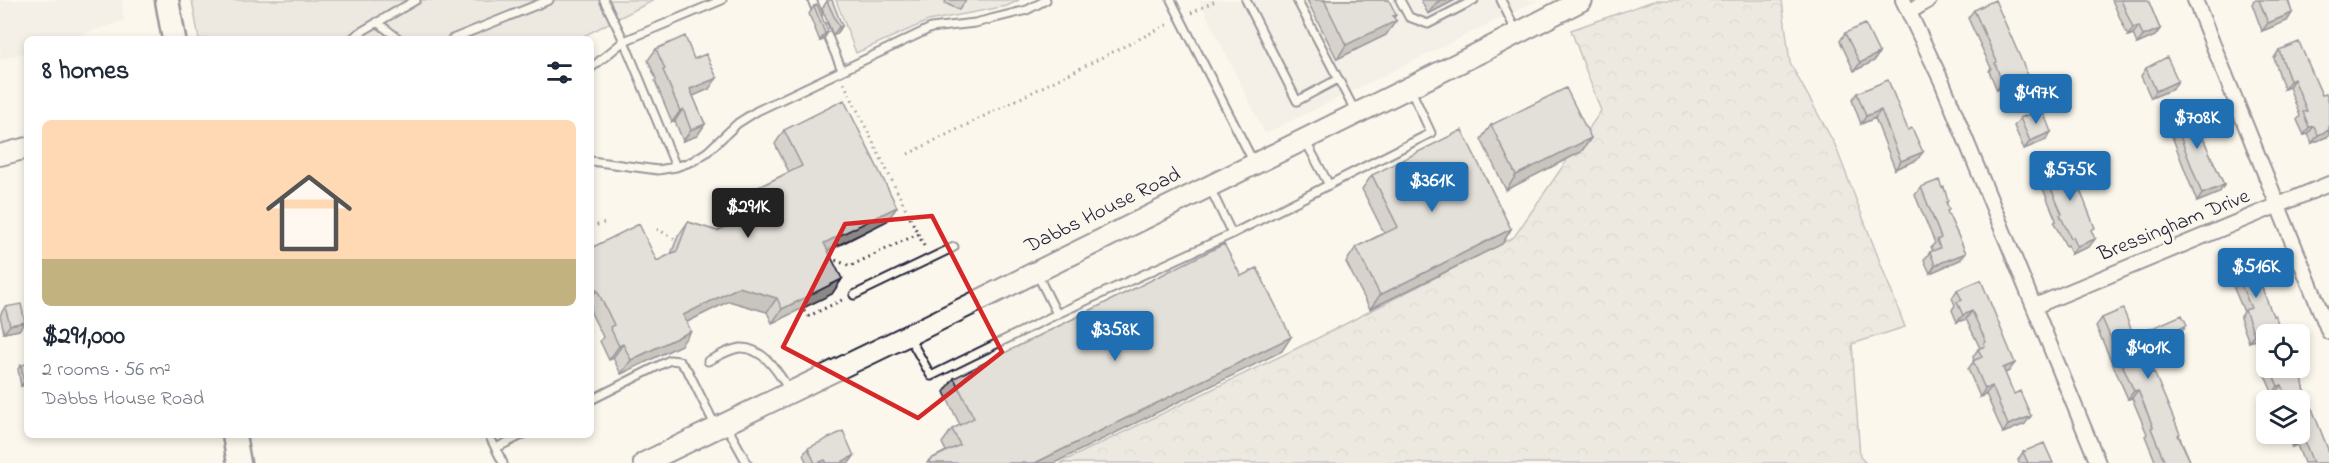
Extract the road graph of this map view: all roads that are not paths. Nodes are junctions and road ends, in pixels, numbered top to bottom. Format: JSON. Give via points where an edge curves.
{"nodes":[{"id":1,"x":167,"y":0,"type":"edge"},
{"id":2,"x":416,"y":0,"type":"edge"},
{"id":3,"x":549,"y":0,"type":"edge"},
{"id":4,"x":604,"y":0,"type":"edge"},
{"id":5,"x":722,"y":0,"type":"edge"},
{"id":6,"x":812,"y":0,"type":"edge"},
{"id":7,"x":1046,"y":0,"type":"edge"},
{"id":8,"x":1171,"y":0,"type":"edge"},
{"id":9,"x":1246,"y":0,"type":"edge"},
{"id":10,"x":1297,"y":0,"type":"edge"},
{"id":11,"x":1400,"y":0,"type":"edge"},
{"id":12,"x":1473,"y":0,"type":"edge"},
{"id":13,"x":1501,"y":0,"type":"edge"},
{"id":14,"x":1582,"y":0,"type":"edge"},
{"id":15,"x":1929,"y":0,"type":"edge"},
{"id":16,"x":2195,"y":0,"type":"edge"},
{"id":17,"x":1906,"y":6,"type":"edge"},
{"id":18,"x":377,"y":22,"type":"junction"},
{"id":19,"x":1517,"y":33,"type":"junction"},
{"id":20,"x":173,"y":36,"type":"edge"},
{"id":21,"x":356,"y":36,"type":"edge"},
{"id":22,"x":395,"y":36,"type":"edge"},
{"id":23,"x":459,"y":36,"type":"edge"},
{"id":24,"x":624,"y":41,"type":"junction"},
{"id":25,"x":594,"y":66,"type":"edge"},
{"id":26,"x":842,"y":70,"type":"junction"},
{"id":27,"x":1338,"y":79,"type":"junction"},
{"id":28,"x":1410,"y":87,"type":"junction"},
{"id":29,"x":1357,"y":113,"type":"junction"},
{"id":30,"x":1304,"y":138,"type":"junction"},
{"id":31,"x":24,"y":149,"type":"edge"},
{"id":32,"x":0,"y":155,"type":"edge"},
{"id":33,"x":594,"y":161,"type":"edge"},
{"id":34,"x":1254,"y":163,"type":"junction"},
{"id":35,"x":676,"y":167,"type":"junction"},
{"id":36,"x":2329,"y":184,"type":"edge"},
{"id":37,"x":1209,"y":185,"type":"junction"},
{"id":38,"x":1329,"y":185,"type":"junction"},
{"id":39,"x":2279,"y":206,"type":"junction"},
{"id":40,"x":1232,"y":234,"type":"junction"},
{"id":41,"x":954,"y":247,"type":"dead end"},
{"id":42,"x":1035,"y":272,"type":"junction"},
{"id":43,"x":854,"y":295,"type":"road end"},
{"id":44,"x":2035,"y":306,"type":"junction"},
{"id":45,"x":1057,"y":314,"type":"junction"},
{"id":46,"x":2329,"y":332,"type":"edge"},
{"id":47,"x":908,"y":334,"type":"junction"},
{"id":48,"x":708,"y":361,"type":"dead end"},
{"id":49,"x":790,"y":391,"type":"junction"},
{"id":50,"x":594,"y":398,"type":"edge"},
{"id":51,"x":721,"y":425,"type":"junction"},
{"id":52,"x":235,"y":438,"type":"edge"},
{"id":53,"x":491,"y":438,"type":"edge"},
{"id":54,"x":516,"y":438,"type":"edge"},
{"id":55,"x":496,"y":448,"type":"junction"},
{"id":56,"x":239,"y":463,"type":"edge"},
{"id":57,"x":504,"y":463,"type":"edge"},
{"id":58,"x":644,"y":463,"type":"edge"},
{"id":59,"x":747,"y":463,"type":"edge"},
{"id":60,"x":2098,"y":463,"type":"edge"}],
"edges":[{"from":1,"to":20,"type":"main road"},
{"from":2,"to":18,"type":"lane"},
{"from":3,"to":23,"type":"lane"},
{"from":4,"to":24,"type":"lane"},
{"from":5,"to":24,"type":"lane"},
{"from":6,"to":26,"type":"lane"},
{"from":7,"to":26,"type":"lane","via":[[1026,10],[975,23],[931,28]]},
{"from":8,"to":34,"type":"lane"},
{"from":9,"to":27,"type":"lane","via":[[1297,101]]},
{"from":10,"to":27,"type":"lane"},
{"from":11,"to":12,"type":"lane","via":[[1409,17],[1428,24]]},
{"from":13,"to":19,"type":"lane"},
{"from":14,"to":19,"type":"street","name":"Dabbs House Road"},
{"from":15,"to":17,"type":"street"},
{"from":16,"to":39,"type":"street"},
{"from":17,"to":44,"type":"street","via":[[1942,82]]},
{"from":18,"to":21,"type":"lane"},
{"from":18,"to":22,"type":"lane"},
{"from":19,"to":28,"type":"street","name":"Dabbs House Road"},
{"from":24,"to":25,"type":"lane"},
{"from":24,"to":35,"type":"lane"},
{"from":26,"to":35,"type":"lane","via":[[757,111],[693,162]]},
{"from":27,"to":29,"type":"lane"},
{"from":28,"to":29,"type":"street","name":"Dabbs House Road"},
{"from":28,"to":38,"type":"lane","via":[[1431,133]]},
{"from":29,"to":30,"type":"street","name":"Dabbs House Road"},
{"from":30,"to":34,"type":"street","name":"Dabbs House Road"},
{"from":30,"to":38,"type":"lane"},
{"from":31,"to":32,"type":"street"},
{"from":33,"to":35,"type":"lane","via":[[658,170]]},
{"from":34,"to":37,"type":"street","name":"Dabbs House Road"},
{"from":36,"to":39,"type":"street","name":"Bressingham Drive"},
{"from":37,"to":40,"type":"lane"},
{"from":37,"to":42,"type":"street","name":"Dabbs House Road"},
{"from":38,"to":40,"type":"lane"},
{"from":39,"to":44,"type":"street","name":"Bressingham Drive"},
{"from":39,"to":46,"type":"street"},
{"from":40,"to":45,"type":"lane"},
{"from":41,"to":43,"type":"lane"},
{"from":42,"to":45,"type":"lane"},
{"from":42,"to":47,"type":"street","name":"Dabbs House Road"},
{"from":44,"to":60,"type":"street"},
{"from":45,"to":47,"type":"lane","via":[[931,376]]},
{"from":47,"to":49,"type":"street","name":"Dabbs House Road"},
{"from":48,"to":49,"type":"lane","via":[[740,348],[752,351],[773,365]]},
{"from":49,"to":51,"type":"street","name":"Dabbs House Road"},
{"from":50,"to":51,"type":"lane","via":[[670,360],[679,361]]},
{"from":51,"to":58,"type":"street","name":"Dabbs House Road"},
{"from":51,"to":59,"type":"lane"},
{"from":52,"to":56,"type":"main road"},
{"from":53,"to":55,"type":"lane"},
{"from":54,"to":55,"type":"lane"},
{"from":55,"to":57,"type":"lane"}]}
